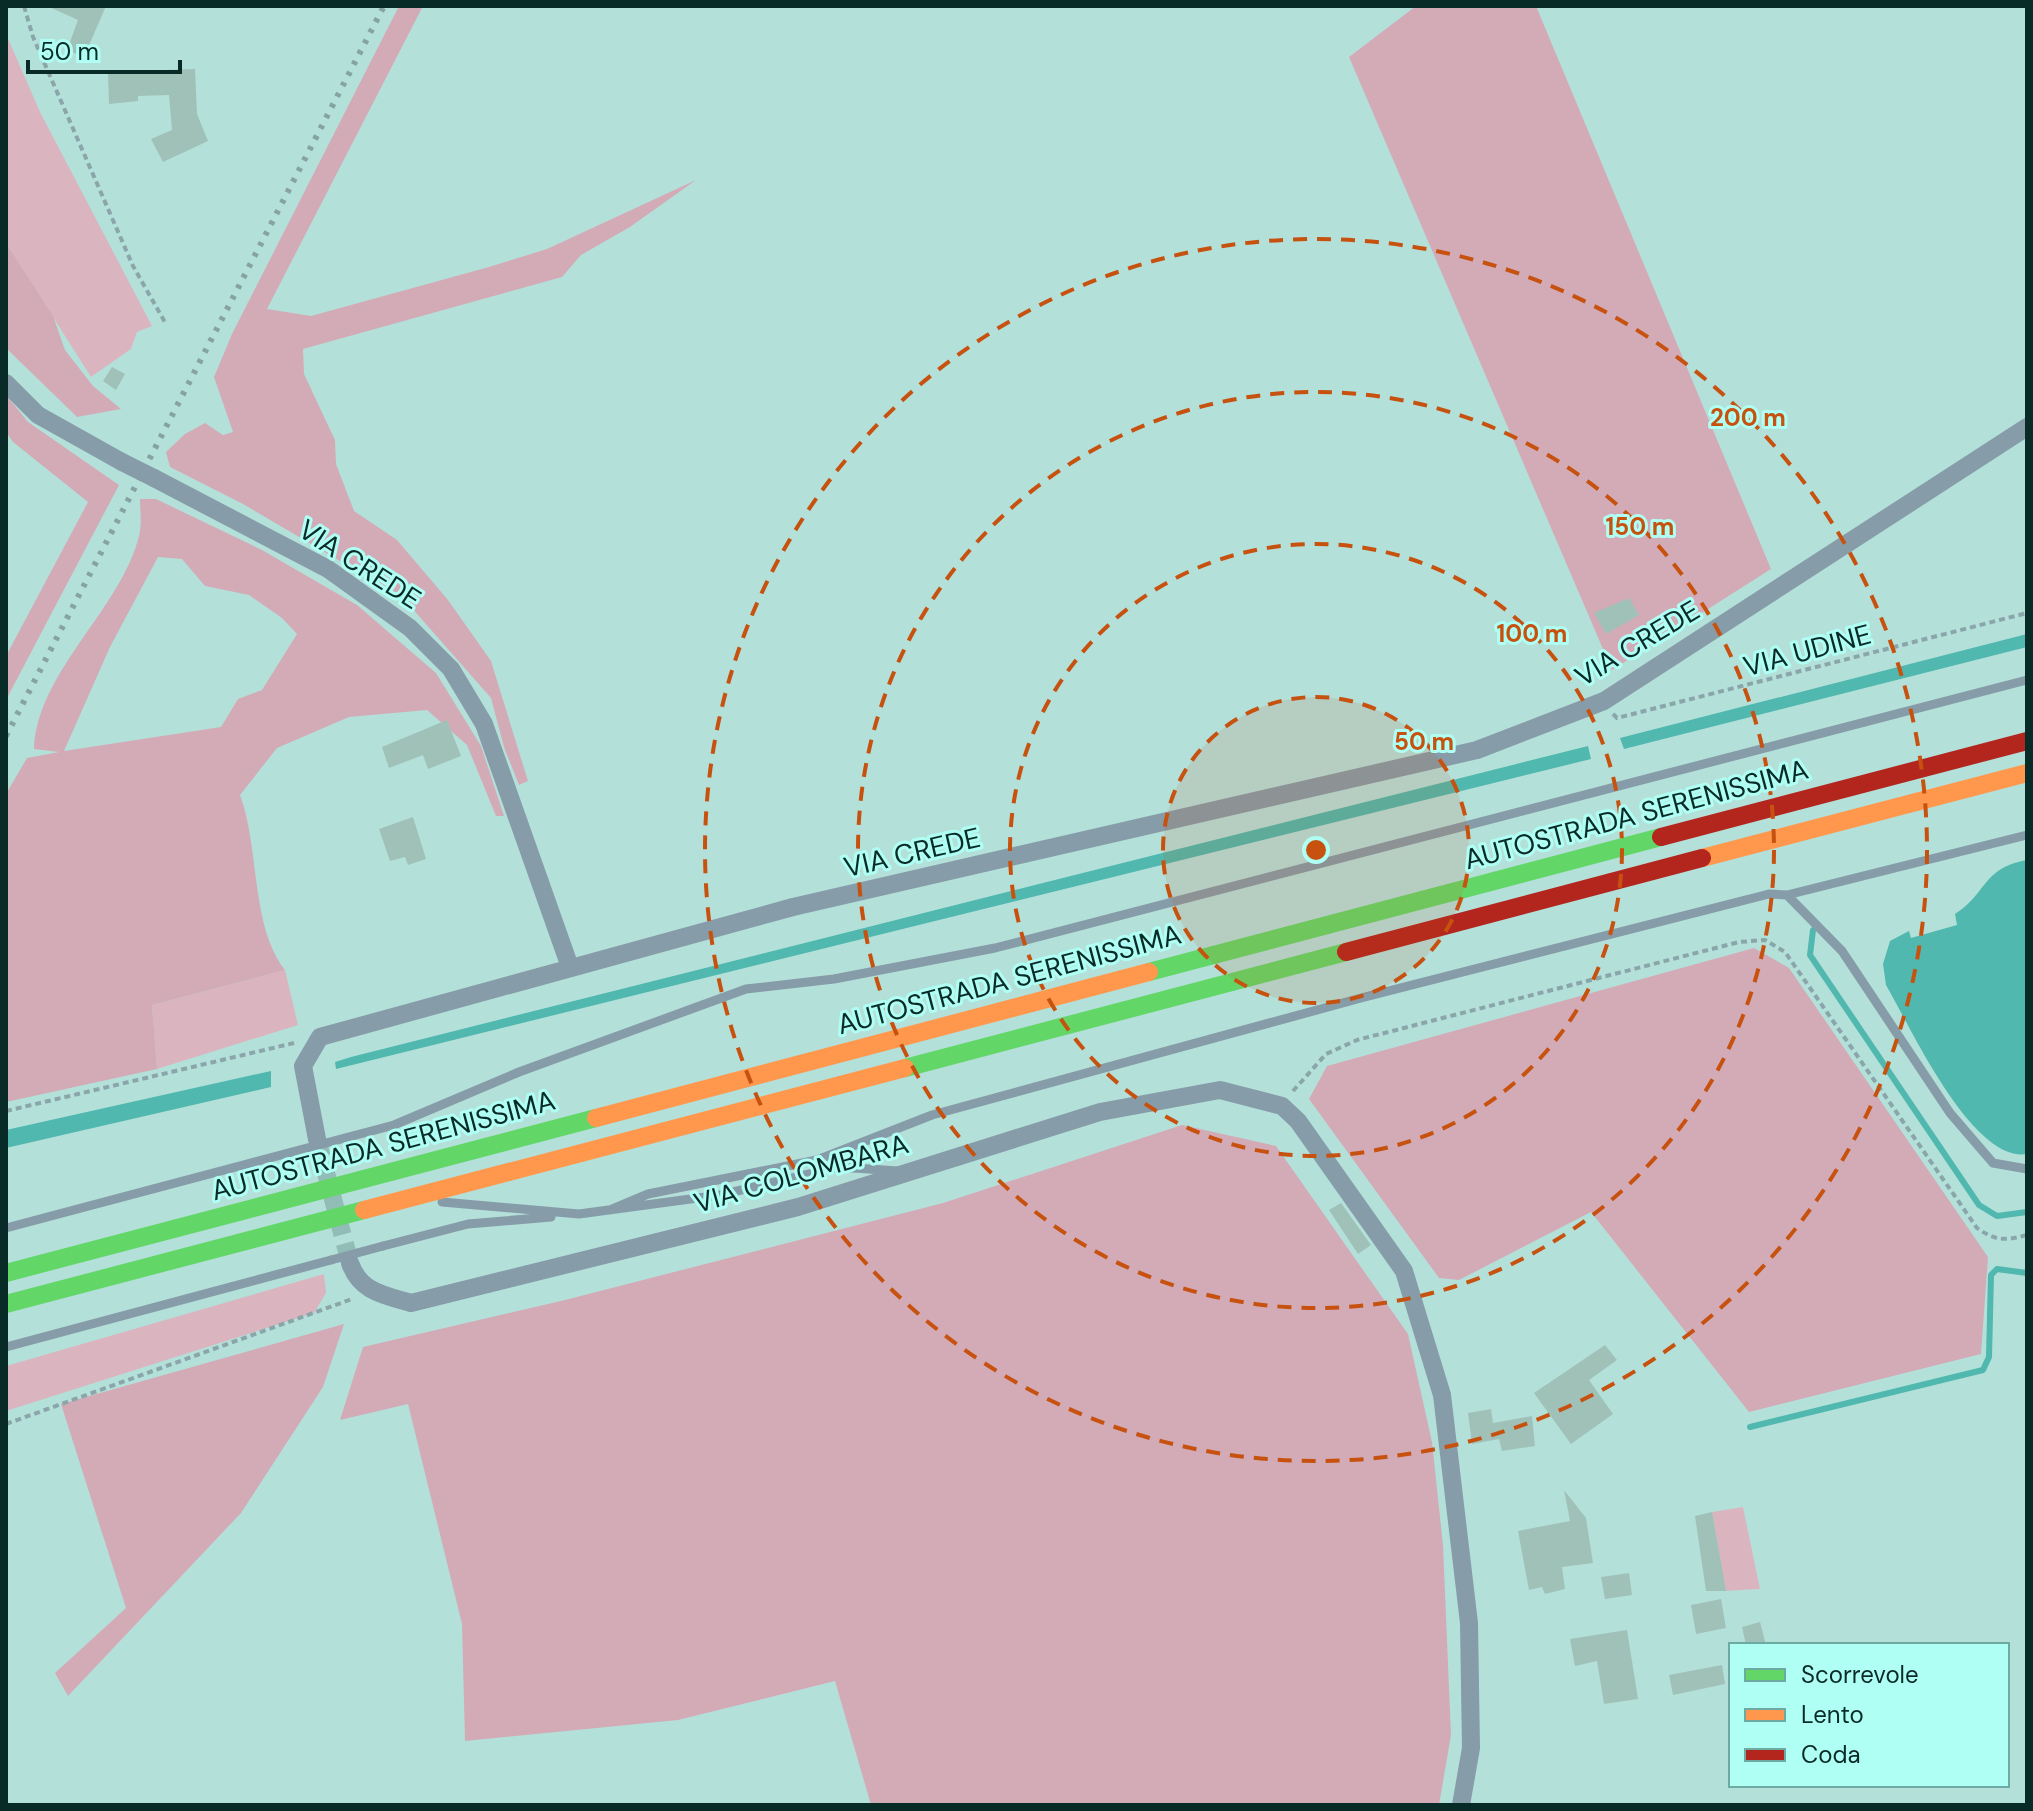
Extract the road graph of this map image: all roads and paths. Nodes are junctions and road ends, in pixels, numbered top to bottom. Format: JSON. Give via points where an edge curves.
{"nodes":[{"id":1,"x":24,"y":6,"type":"edge"},
{"id":2,"x":166,"y":324,"type":"dead end"},
{"id":3,"x":6,"y":383,"type":"edge"},
{"id":4,"x":2027,"y":427,"type":"edge"},
{"id":5,"x":2027,"y":613,"type":"edge"},
{"id":6,"x":2027,"y":680,"type":"edge"},
{"id":7,"x":1604,"y":701,"type":"junction"},
{"id":8,"x":2027,"y":741,"type":"edge"},
{"id":9,"x":2027,"y":773,"type":"edge"},
{"id":10,"x":2027,"y":835,"type":"edge"},
{"id":11,"x":1787,"y":895,"type":"junction"},
{"id":12,"x":570,"y":967,"type":"junction"},
{"id":13,"x":320,"y":1037,"type":"junction"},
{"id":14,"x":1282,"y":1106,"type":"junction"},
{"id":15,"x":6,"y":1111,"type":"edge"},
{"id":16,"x":317,"y":1139,"type":"tunnel mouth"},
{"id":17,"x":2027,"y":1169,"type":"edge"},
{"id":18,"x":910,"y":1171,"type":"junction"},
{"id":19,"x":406,"y":1199,"type":"junction"},
{"id":20,"x":610,"y":1210,"type":"junction"},
{"id":21,"x":579,"y":1214,"type":"junction"},
{"id":22,"x":6,"y":1228,"type":"edge"},
{"id":23,"x":2027,"y":1235,"type":"edge"},
{"id":24,"x":340,"y":1262,"type":"junction"},
{"id":25,"x":6,"y":1273,"type":"edge"},
{"id":26,"x":373,"y":1292,"type":"junction"},
{"id":27,"x":6,"y":1304,"type":"edge"},
{"id":28,"x":6,"y":1347,"type":"edge"},
{"id":29,"x":6,"y":1424,"type":"edge"},
{"id":30,"x":1461,"y":1805,"type":"edge"}],
"edges":[{"from":1,"to":2,"type":"path","via":[[133,266]]},
{"from":3,"to":12,"type":"street","name":"VIA CREDE","bridge":true,"via":[[38,415],[328,569],[410,628],[451,669],[484,724]]},
{"from":4,"to":7,"type":"street","name":"VIA CREDE"},
{"from":5,"to":7,"type":"path","name":"VIA UDINE","via":[[1617,718]]},
{"from":6,"to":22,"type":"lane","via":[[995,948],[834,979],[746,989],[519,1072],[394,1125]]},
{"from":7,"to":12,"type":"street","name":"VIA CREDE","via":[[1477,750],[793,907]]},
{"from":8,"to":25,"type":"highway","name":"AUTOSTRADA SERENISSIMA"},
{"from":9,"to":19,"type":"highway","name":"AUTOSTRADA SERENISSIMA"},
{"from":10,"to":11,"type":"lane"},
{"from":11,"to":17,"type":"lane","via":[[1842,951],[1950,1113],[1993,1163]]},
{"from":11,"to":20,"type":"lane","via":[[1769,894],[1361,998],[932,1115],[817,1160],[648,1194]]},
{"from":12,"to":13,"type":"street"},
{"from":13,"to":15,"type":"path"},
{"from":13,"to":16,"type":"street","via":[[303,1066]]},
{"from":14,"to":18,"type":"street","name":"VIA COLOMBARA","via":[[1220,1090],[1100,1112]]},
{"from":14,"to":23,"type":"path","via":[[1326,1054],[1357,1040],[1704,949],[1765,940],[1785,952],[1977,1228],[2006,1241]]},
{"from":14,"to":30,"type":"street","via":[[1404,1271],[1442,1395],[1470,1652],[1471,1748]]},
{"from":18,"to":20,"type":"lane","via":[[839,1167],[720,1195]]},
{"from":18,"to":26,"type":"street","name":"VIA COLOMBARA","via":[[798,1207],[463,1293],[411,1303]]},
{"from":19,"to":21,"type":"lane"},
{"from":19,"to":27,"type":"highway","name":"AUTOSTRADA SERENISSIMA"},
{"from":20,"to":21,"type":"lane"},
{"from":21,"to":24,"type":"lane","bridge":true,"via":[[468,1224]]},
{"from":24,"to":26,"type":"street"},
{"from":24,"to":28,"type":"lane"},
{"from":26,"to":29,"type":"path"}]}
